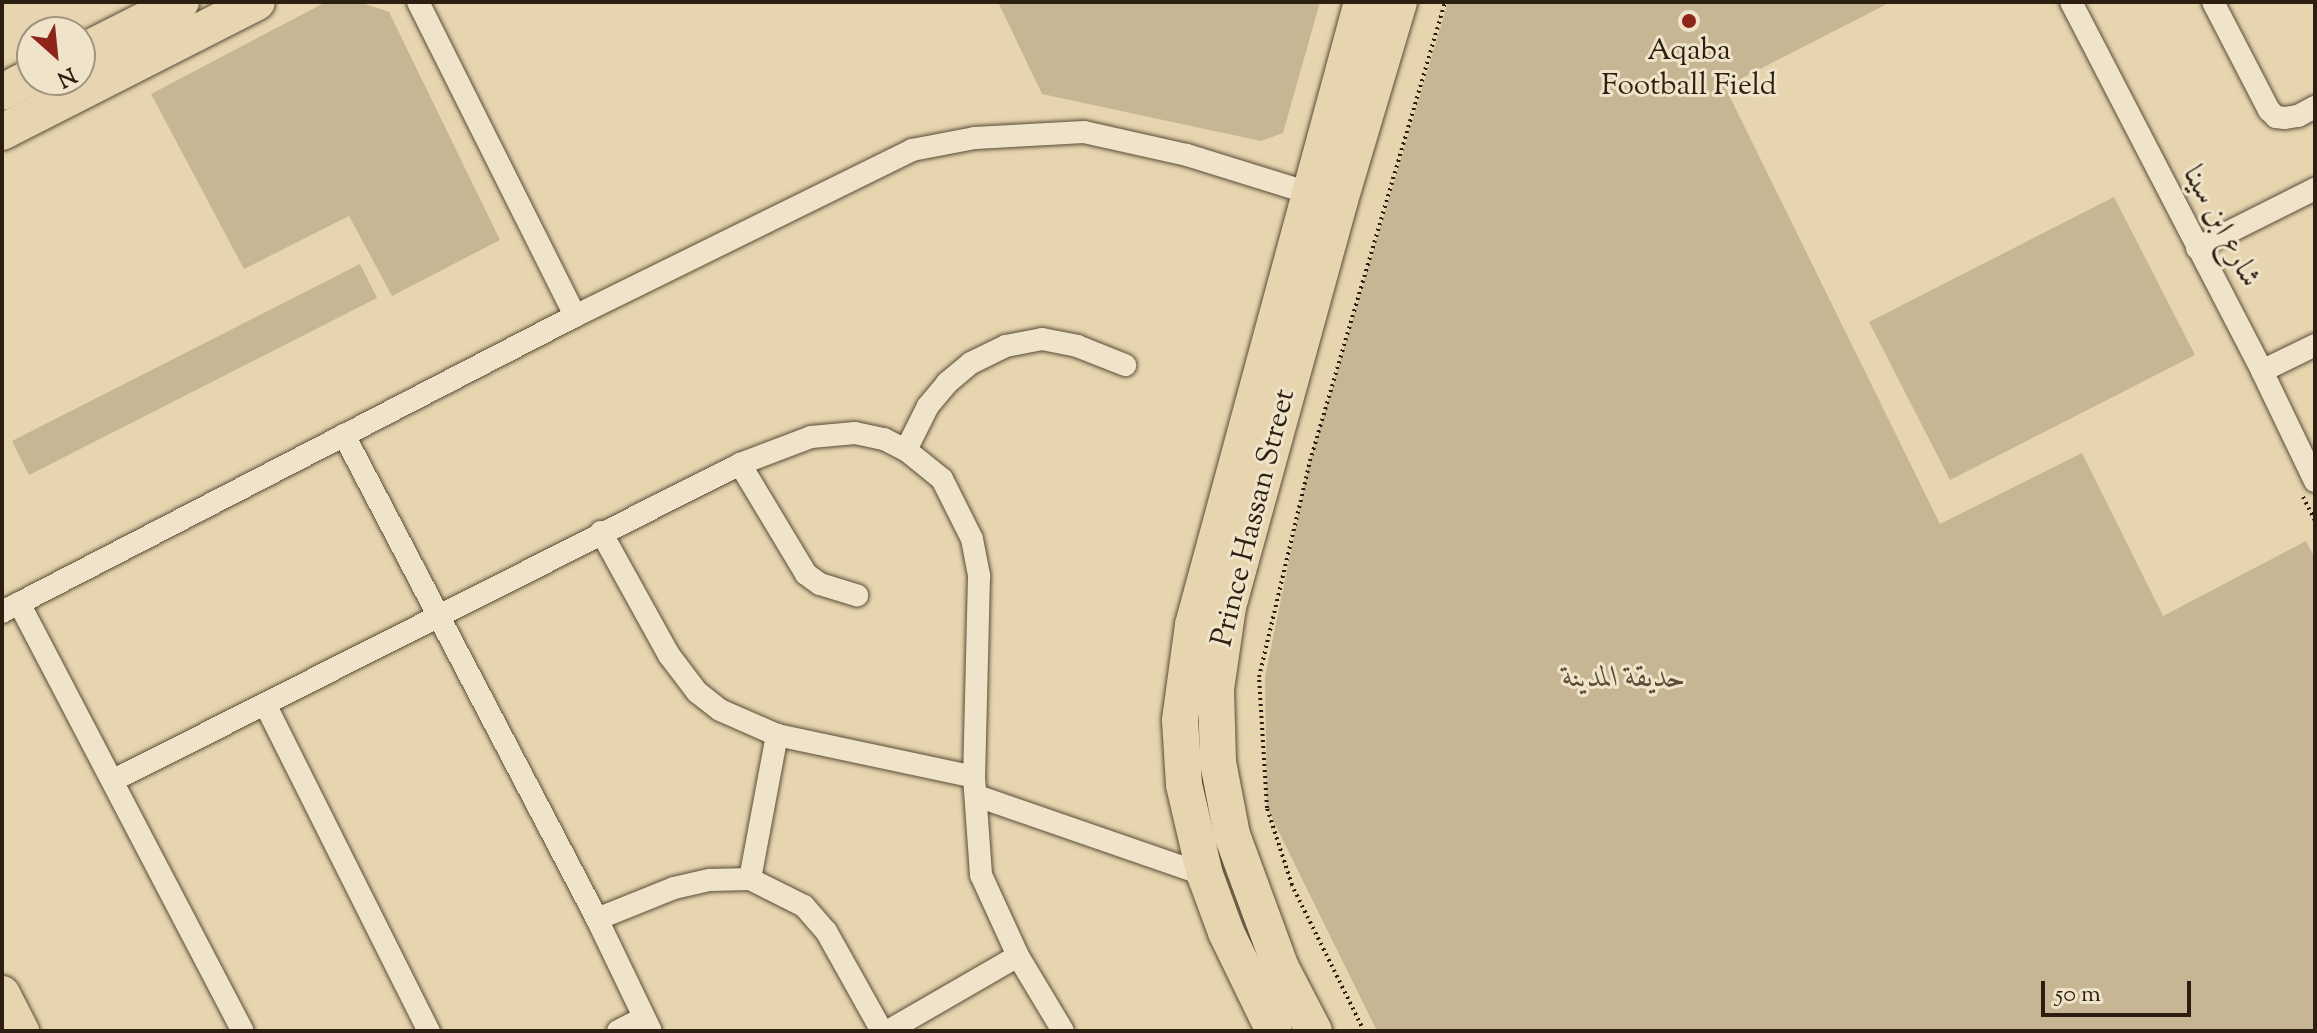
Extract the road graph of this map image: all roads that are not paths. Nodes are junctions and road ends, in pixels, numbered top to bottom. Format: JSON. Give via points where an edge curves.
{"nodes":[{"id":1,"x":257,"y":2,"type":"edge"},
{"id":2,"x":418,"y":2,"type":"edge"},
{"id":3,"x":1362,"y":2,"type":"edge"},
{"id":4,"x":1399,"y":2,"type":"edge"},
{"id":5,"x":2071,"y":2,"type":"edge"},
{"id":6,"x":2213,"y":2,"type":"edge"},
{"id":7,"x":177,"y":17,"type":"edge"},
{"id":8,"x":135,"y":45,"type":"junction"},
{"id":9,"x":96,"y":51,"type":"edge"},
{"id":10,"x":2315,"y":107,"type":"edge"},
{"id":11,"x":2,"y":132,"type":"edge"},
{"id":12,"x":2315,"y":189,"type":"edge"},
{"id":13,"x":1325,"y":197,"type":"junction"},
{"id":14,"x":2197,"y":248,"type":"junction"},
{"id":15,"x":575,"y":316,"type":"junction"},
{"id":16,"x":2315,"y":345,"type":"edge"},
{"id":17,"x":1125,"y":365,"type":"dead end"},
{"id":18,"x":2262,"y":371,"type":"junction"},
{"id":19,"x":344,"y":435,"type":"junction"},
{"id":20,"x":906,"y":450,"type":"junction"},
{"id":21,"x":740,"y":464,"type":"junction"},
{"id":22,"x":2315,"y":481,"type":"edge"},
{"id":23,"x":601,"y":532,"type":"junction"},
{"id":24,"x":857,"y":595,"type":"dead end"},
{"id":25,"x":11,"y":607,"type":"edge"},
{"id":26,"x":439,"y":614,"type":"junction"},
{"id":27,"x":266,"y":706,"type":"junction"},
{"id":28,"x":777,"y":735,"type":"junction"},
{"id":29,"x":114,"y":780,"type":"junction"},
{"id":30,"x":976,"y":786,"type":"junction"},
{"id":31,"x":1205,"y":875,"type":"junction"},
{"id":32,"x":750,"y":879,"type":"junction"},
{"id":33,"x":597,"y":919,"type":"junction"},
{"id":34,"x":1018,"y":956,"type":"junction"},
{"id":35,"x":2,"y":994,"type":"edge"},
{"id":36,"x":648,"y":1024,"type":"edge"},
{"id":37,"x":21,"y":1031,"type":"edge"},
{"id":38,"x":243,"y":1031,"type":"edge"},
{"id":39,"x":429,"y":1031,"type":"edge"},
{"id":40,"x":618,"y":1031,"type":"edge"},
{"id":41,"x":885,"y":1031,"type":"edge"},
{"id":42,"x":1063,"y":1031,"type":"edge"},
{"id":43,"x":1274,"y":1031,"type":"edge"},
{"id":44,"x":1314,"y":1031,"type":"edge"}],
"edges":[{"from":1,"to":7,"type":"main road"},
{"from":2,"to":15,"type":"street"},
{"from":3,"to":13,"type":"main road","name":"Prince Hassan Street"},
{"from":4,"to":13,"type":"main road","name":"Prince Hassan Street"},
{"from":5,"to":14,"type":"street","name":"شارع ابن سينا"},
{"from":6,"to":10,"type":"street","via":[[2269,110],[2285,118]]},
{"from":7,"to":8,"type":"main road"},
{"from":8,"to":9,"type":"main road"},
{"from":8,"to":11,"type":"main road"},
{"from":12,"to":14,"type":"street"},
{"from":13,"to":15,"type":"street","via":[[1187,155],[1084,132],[975,138],[912,150]]},
{"from":13,"to":31,"type":"main road","name":"Prince Hassan Street","via":[[1193,625],[1181,746],[1184,785]]},
{"from":13,"to":44,"type":"main road","name":"Prince Hassan Street","via":[[1228,607],[1216,689],[1218,762],[1232,835],[1281,968]]},
{"from":14,"to":18,"type":"street","name":"شارع ابن سينا"},
{"from":15,"to":19,"type":"street"},
{"from":16,"to":18,"type":"street"},
{"from":17,"to":20,"type":"street","via":[[1042,339],[1006,346],[971,363],[947,383],[928,406]]},
{"from":18,"to":22,"type":"street","name":"شارع ابن سينا"},
{"from":19,"to":25,"type":"street"},
{"from":19,"to":26,"type":"street"},
{"from":20,"to":21,"type":"street","via":[[855,433],[811,437]]},
{"from":20,"to":30,"type":"street","via":[[942,479],[972,539],[979,576]]},
{"from":21,"to":23,"type":"street"},
{"from":21,"to":24,"type":"street","via":[[806,574]]},
{"from":23,"to":26,"type":"street"},
{"from":23,"to":28,"type":"street","via":[[669,655],[697,692],[720,710]]},
{"from":25,"to":29,"type":"street"},
{"from":26,"to":27,"type":"street"},
{"from":26,"to":33,"type":"street"},
{"from":27,"to":29,"type":"street"},
{"from":27,"to":39,"type":"street"},
{"from":28,"to":30,"type":"street"},
{"from":28,"to":32,"type":"street"},
{"from":29,"to":38,"type":"street"},
{"from":30,"to":31,"type":"street"},
{"from":30,"to":34,"type":"street","via":[[981,875]]},
{"from":31,"to":43,"type":"main road","name":"Prince Hassan Street"},
{"from":32,"to":33,"type":"street","via":[[674,888]]},
{"from":32,"to":41,"type":"street","via":[[804,906],[826,931]]},
{"from":33,"to":36,"type":"street"},
{"from":34,"to":41,"type":"street"},
{"from":34,"to":42,"type":"street"},
{"from":35,"to":37,"type":"main road"},
{"from":36,"to":40,"type":"street"}]}
